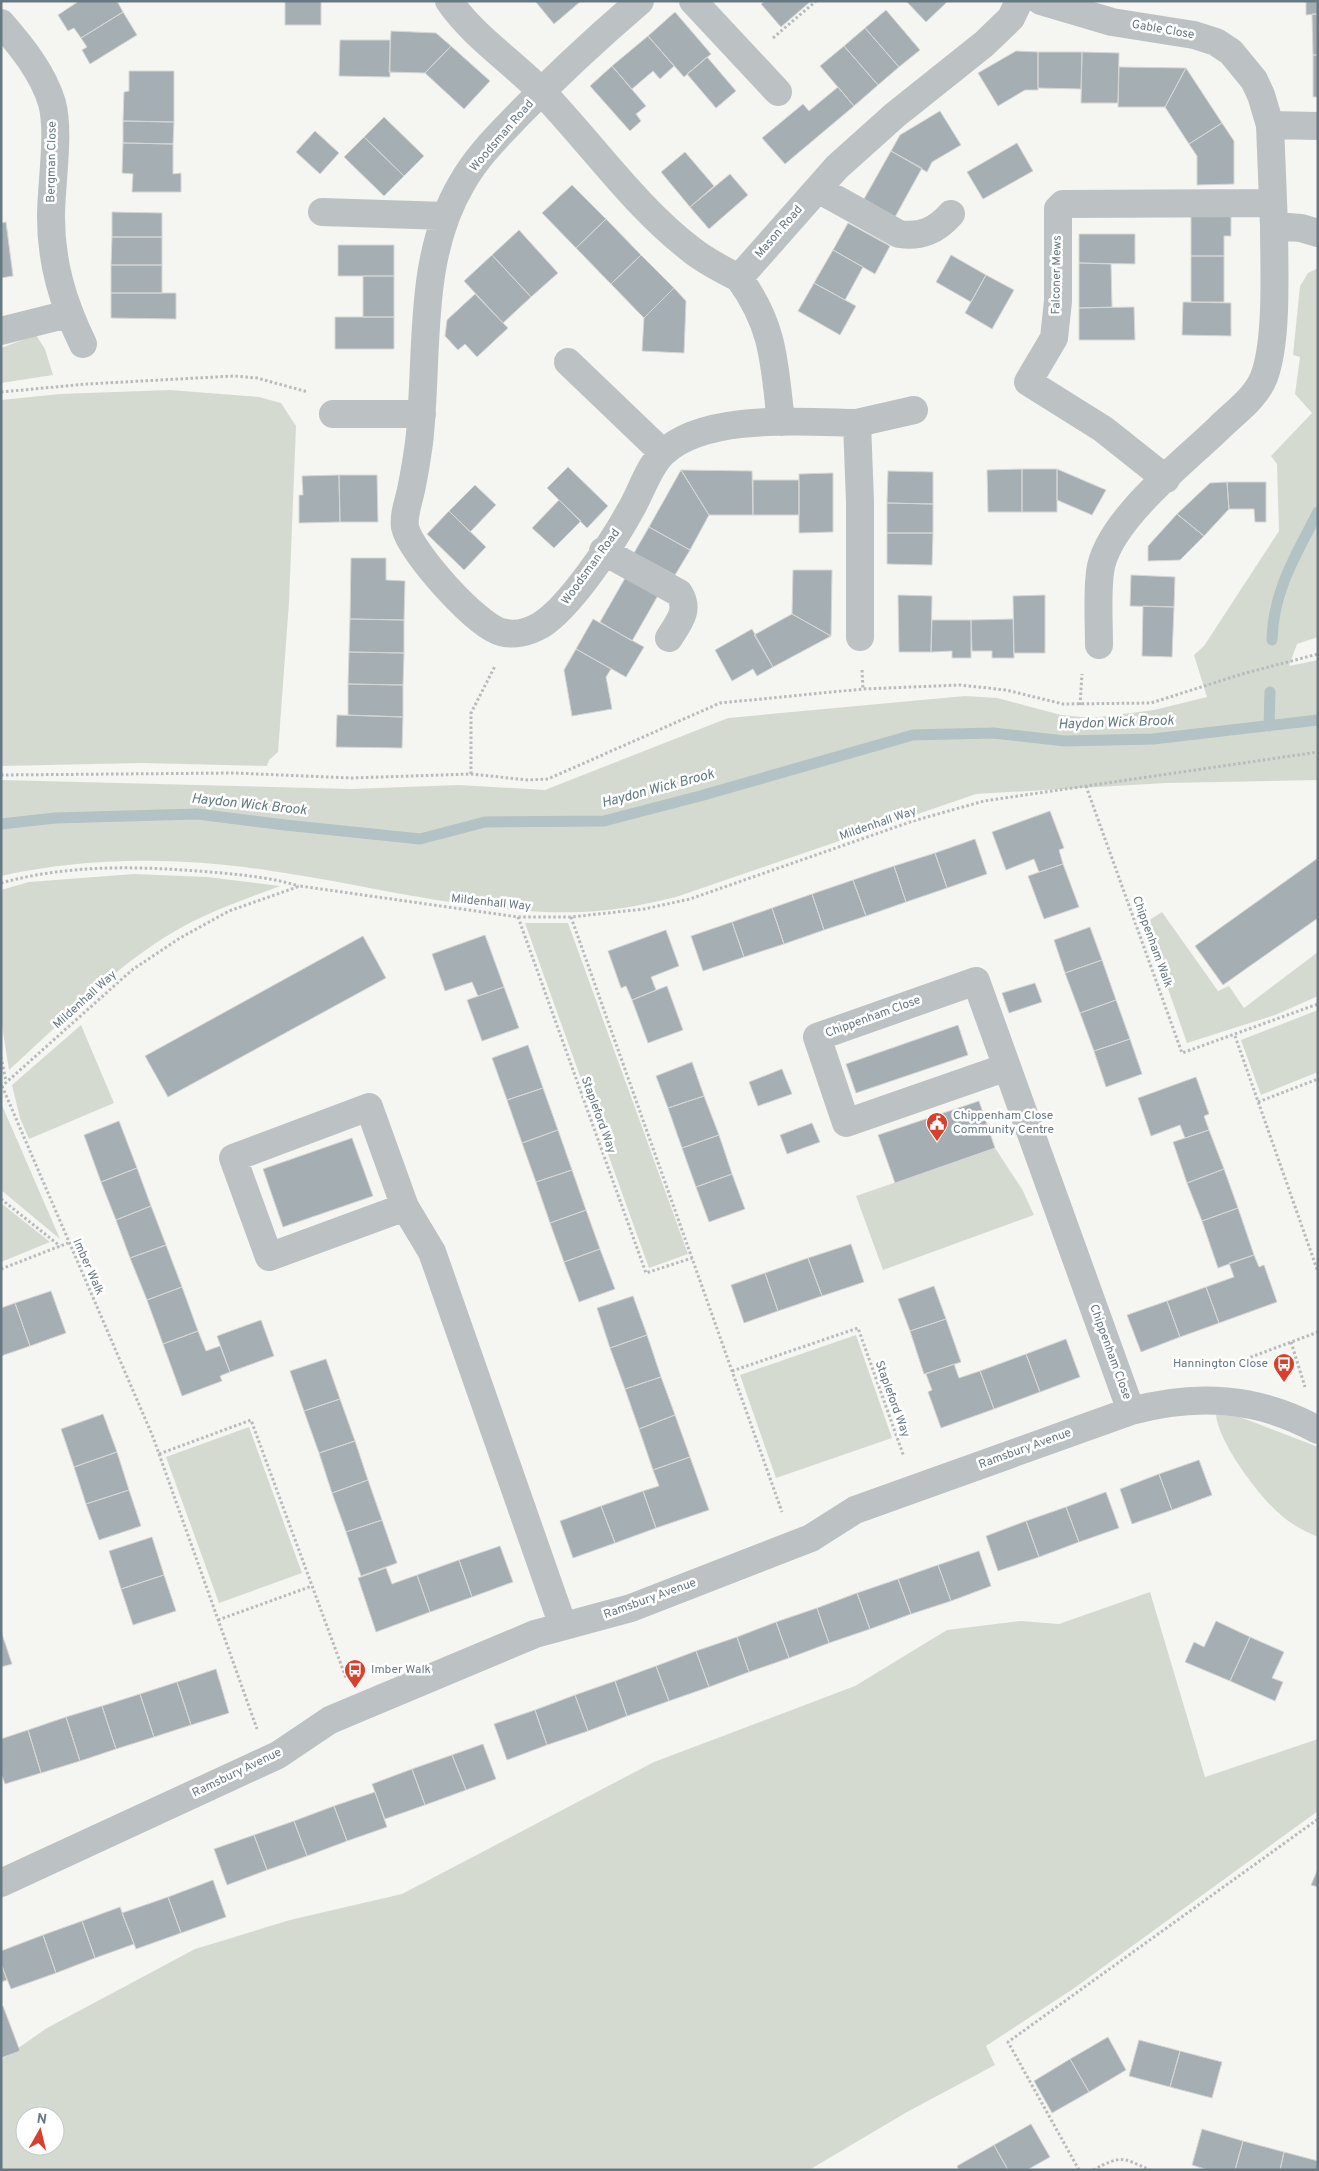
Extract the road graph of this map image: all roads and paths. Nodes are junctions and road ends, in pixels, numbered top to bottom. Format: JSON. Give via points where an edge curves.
{"nodes":[{"id":1,"x":449,"y":1,"type":"edge"},
{"id":2,"x":640,"y":1,"type":"edge"},
{"id":3,"x":693,"y":1,"type":"edge"},
{"id":4,"x":816,"y":1,"type":"edge"},
{"id":5,"x":1019,"y":1,"type":"edge"},
{"id":6,"x":1041,"y":1,"type":"edge"},
{"id":7,"x":1,"y":24,"type":"edge"},
{"id":8,"x":748,"y":60,"type":"junction"},
{"id":9,"x":541,"y":91,"type":"junction"},
{"id":10,"x":778,"y":92,"type":"dead end"},
{"id":11,"x":1270,"y":125,"type":"junction"},
{"id":12,"x":1318,"y":126,"type":"edge"},
{"id":13,"x":818,"y":189,"type":"junction"},
{"id":14,"x":322,"y":212,"type":"dead end"},
{"id":15,"x":952,"y":214,"type":"dead end"},
{"id":16,"x":1273,"y":214,"type":"junction"},
{"id":17,"x":446,"y":216,"type":"junction"},
{"id":18,"x":1318,"y":233,"type":"edge"},
{"id":19,"x":738,"y":278,"type":"junction"},
{"id":20,"x":68,"y":314,"type":"junction"},
{"id":21,"x":1,"y":331,"type":"edge"},
{"id":22,"x":82,"y":344,"type":"dead end"},
{"id":23,"x":568,"y":362,"type":"dead end"},
{"id":24,"x":1,"y":392,"type":"edge"},
{"id":25,"x":914,"y":410,"type":"dead end"},
{"id":26,"x":333,"y":414,"type":"joint"},
{"id":27,"x":422,"y":414,"type":"junction"},
{"id":28,"x":781,"y":422,"type":"junction"},
{"id":29,"x":857,"y":423,"type":"junction"},
{"id":30,"x":663,"y":453,"type":"junction"},
{"id":31,"x":1166,"y":479,"type":"junction"},
{"id":32,"x":603,"y":551,"type":"junction"},
{"id":33,"x":511,"y":635,"type":"junction"},
{"id":34,"x":860,"y":637,"type":"dead end"},
{"id":35,"x":669,"y":638,"type":"dead end"},
{"id":36,"x":1099,"y":644,"type":"dead end"},
{"id":37,"x":1318,"y":654,"type":"edge"},
{"id":38,"x":1318,"y":752,"type":"edge"},
{"id":39,"x":471,"y":774,"type":"junction"},
{"id":40,"x":1,"y":775,"type":"edge"},
{"id":41,"x":1086,"y":786,"type":"junction"},
{"id":42,"x":1,"y":883,"type":"edge"},
{"id":43,"x":300,"y":886,"type":"junction"},
{"id":44,"x":518,"y":917,"type":"junction"},
{"id":45,"x":570,"y":917,"type":"junction"},
{"id":46,"x":1318,"y":1004,"type":"edge"},
{"id":47,"x":1235,"y":1036,"type":"junction"},
{"id":48,"x":1,"y":1057,"type":"edge"},
{"id":49,"x":1007,"y":1067,"type":"junction"},
{"id":50,"x":1318,"y":1079,"type":"edge"},
{"id":51,"x":6,"y":1082,"type":"junction"},
{"id":52,"x":2,"y":1086,"type":"edge"},
{"id":53,"x":1258,"y":1102,"type":"junction"},
{"id":54,"x":1,"y":1199,"type":"edge"},
{"id":55,"x":405,"y":1207,"type":"junction"},
{"id":56,"x":68,"y":1243,"type":"junction"},
{"id":57,"x":60,"y":1246,"type":"junction"},
{"id":58,"x":692,"y":1258,"type":"junction"},
{"id":59,"x":1,"y":1269,"type":"edge"},
{"id":60,"x":1318,"y":1272,"type":"edge"},
{"id":61,"x":1318,"y":1332,"type":"edge"},
{"id":62,"x":732,"y":1371,"type":"junction"},
{"id":63,"x":1203,"y":1401,"type":"junction"},
{"id":64,"x":1131,"y":1411,"type":"junction"},
{"id":65,"x":1318,"y":1430,"type":"edge"},
{"id":66,"x":159,"y":1454,"type":"junction"},
{"id":67,"x":915,"y":1488,"type":"junction"},
{"id":68,"x":794,"y":1545,"type":"junction"},
{"id":69,"x":312,"y":1586,"type":"junction"},
{"id":70,"x":218,"y":1620,"type":"junction"},
{"id":71,"x":563,"y":1626,"type":"junction"},
{"id":72,"x":357,"y":1709,"type":"junction"},
{"id":73,"x":268,"y":1760,"type":"junction"},
{"id":74,"x":1318,"y":1819,"type":"edge"},
{"id":75,"x":5,"y":1873,"type":"edge"},
{"id":76,"x":1079,"y":2170,"type":"edge"},
{"id":77,"x":1093,"y":2170,"type":"edge"},
{"id":78,"x":1150,"y":2170,"type":"edge"}],
"edges":[{"from":1,"to":9,"type":"street","via":[[463,22]]},
{"from":2,"to":9,"type":"street"},
{"from":3,"to":8,"type":"street"},
{"from":4,"to":8,"type":"path"},
{"from":5,"to":13,"type":"street","name":"Mason Road","via":[[1011,18],[984,44],[895,114],[837,167]]},
{"from":6,"to":11,"type":"street","name":"Gable Close","via":[[1112,22],[1194,35],[1216,42],[1231,52],[1254,80]]},
{"from":7,"to":20,"type":"street","name":"Bergman Close","via":[[20,45],[43,81],[52,105],[53,251]]},
{"from":8,"to":10,"type":"street"},
{"from":9,"to":17,"type":"street","name":"Woodsman Road","via":[[476,160]]},
{"from":9,"to":19,"type":"street","via":[[634,196],[692,251]]},
{"from":11,"to":12,"type":"street"},
{"from":11,"to":16,"type":"street","name":"Gable Close"},
{"from":13,"to":15,"type":"street","via":[[899,234],[925,234]]},
{"from":13,"to":19,"type":"street","name":"Mason Road"},
{"from":14,"to":17,"type":"street"},
{"from":16,"to":18,"type":"street"},
{"from":16,"to":31,"type":"street","via":[[1272,320],[1264,378],[1248,400]]},
{"from":16,"to":31,"type":"street","name":"Falconer Mews","via":[[1063,204],[1058,209],[1058,301],[1054,338],[1028,382],[1103,429]]},
{"from":17,"to":27,"type":"street","name":"Woodsman Road","via":[[436,252],[427,312]]},
{"from":19,"to":28,"type":"street","via":[[760,311],[766,327]]},
{"from":20,"to":21,"type":"street"},
{"from":20,"to":22,"type":"street","name":"Bergman Close"},
{"from":23,"to":30,"type":"street"},
{"from":24,"to":26,"type":"path","via":[[78,384],[234,376],[257,378],[310,393]]},
{"from":25,"to":29,"type":"street"},
{"from":26,"to":27,"type":"street"},
{"from":27,"to":33,"type":"street","name":"Woodsman Road","via":[[404,525],[408,537],[440,579],[486,627]]},
{"from":28,"to":29,"type":"street"},
{"from":28,"to":30,"type":"street","via":[[720,427],[695,435]]},
{"from":29,"to":34,"type":"street"},
{"from":30,"to":32,"type":"street","name":"Woodsman Road"},
{"from":31,"to":36,"type":"street","via":[[1116,532],[1103,560]]},
{"from":32,"to":33,"type":"street","name":"Woodsman Road","via":[[561,608],[542,624]]},
{"from":32,"to":35,"type":"street","via":[[679,592],[685,609]]},
{"from":33,"to":39,"type":"path","via":[[471,713]]},
{"from":37,"to":39,"type":"path","via":[[1151,703],[1062,704],[1006,690],[960,685],[720,703],[548,778],[528,780]]},
{"from":38,"to":41,"type":"path","name":"Mildenhall Way"},
{"from":39,"to":40,"type":"path","via":[[352,778],[234,772]]},
{"from":41,"to":45,"type":"path","name":"Mildenhall Way","via":[[954,808],[690,900],[644,910]]},
{"from":41,"to":47,"type":"path","name":"Chippenham Walk","via":[[1182,1053]]},
{"from":42,"to":43,"type":"path","via":[[85,868],[138,866],[274,878]]},
{"from":43,"to":44,"type":"path","name":"Mildenhall Way"},
{"from":43,"to":51,"type":"path","name":"Mildenhall Way","via":[[229,911],[180,938],[132,970]]},
{"from":44,"to":45,"type":"path","name":"Mildenhall Way"},
{"from":44,"to":58,"type":"path","name":"Stapleford Way","via":[[646,1274]]},
{"from":45,"to":58,"type":"path"},
{"from":46,"to":47,"type":"path","name":"Chippenham Walk"},
{"from":47,"to":53,"type":"path"},
{"from":48,"to":51,"type":"path"},
{"from":49,"to":49,"type":"street","name":"Chippenham Close","via":[[976,981],[817,1037],[846,1123]]},
{"from":49,"to":64,"type":"street","name":"Chippenham Close"},
{"from":50,"to":53,"type":"path"},
{"from":51,"to":52,"type":"path","name":"Mildenhall Way"},
{"from":52,"to":56,"type":"path","name":"Imber Walk"},
{"from":53,"to":60,"type":"path"},
{"from":54,"to":57,"type":"path"},
{"from":55,"to":55,"type":"street","via":[[369,1108],[233,1158],[269,1257]]},
{"from":55,"to":71,"type":"street","via":[[432,1252]]},
{"from":56,"to":57,"type":"path"},
{"from":56,"to":66,"type":"path","name":"Imber Walk"},
{"from":57,"to":59,"type":"path"},
{"from":58,"to":62,"type":"path"},
{"from":61,"to":63,"type":"path","via":[[1203,1376]]},
{"from":62,"to":67,"type":"path","name":"Stapleford Way","via":[[858,1328]]},
{"from":62,"to":68,"type":"path"},
{"from":63,"to":64,"type":"street","name":"Ramsbury Avenue","via":[[1157,1404]]},
{"from":63,"to":65,"type":"street","name":"Ramsbury Avenue","via":[[1256,1404],[1292,1416]]},
{"from":64,"to":67,"type":"street","name":"Ramsbury Avenue"},
{"from":66,"to":69,"type":"path","via":[[251,1420]]},
{"from":66,"to":70,"type":"path","name":"Imber Walk"},
{"from":67,"to":68,"type":"street","name":"Ramsbury Avenue","via":[[855,1510]]},
{"from":68,"to":71,"type":"street","name":"Ramsbury Avenue","via":[[631,1608]]},
{"from":69,"to":70,"type":"path"},
{"from":69,"to":72,"type":"path"},
{"from":70,"to":73,"type":"path","name":"Imber Walk"},
{"from":71,"to":72,"type":"street","name":"Ramsbury Avenue","via":[[535,1634]]},
{"from":72,"to":73,"type":"street","name":"Ramsbury Avenue","via":[[330,1720]]},
{"from":73,"to":75,"type":"street","name":"Ramsbury Avenue"},
{"from":74,"to":76,"type":"path","via":[[1008,2042]]},
{"from":77,"to":78,"type":"path","via":[[1113,2160],[1126,2158]]}]}
